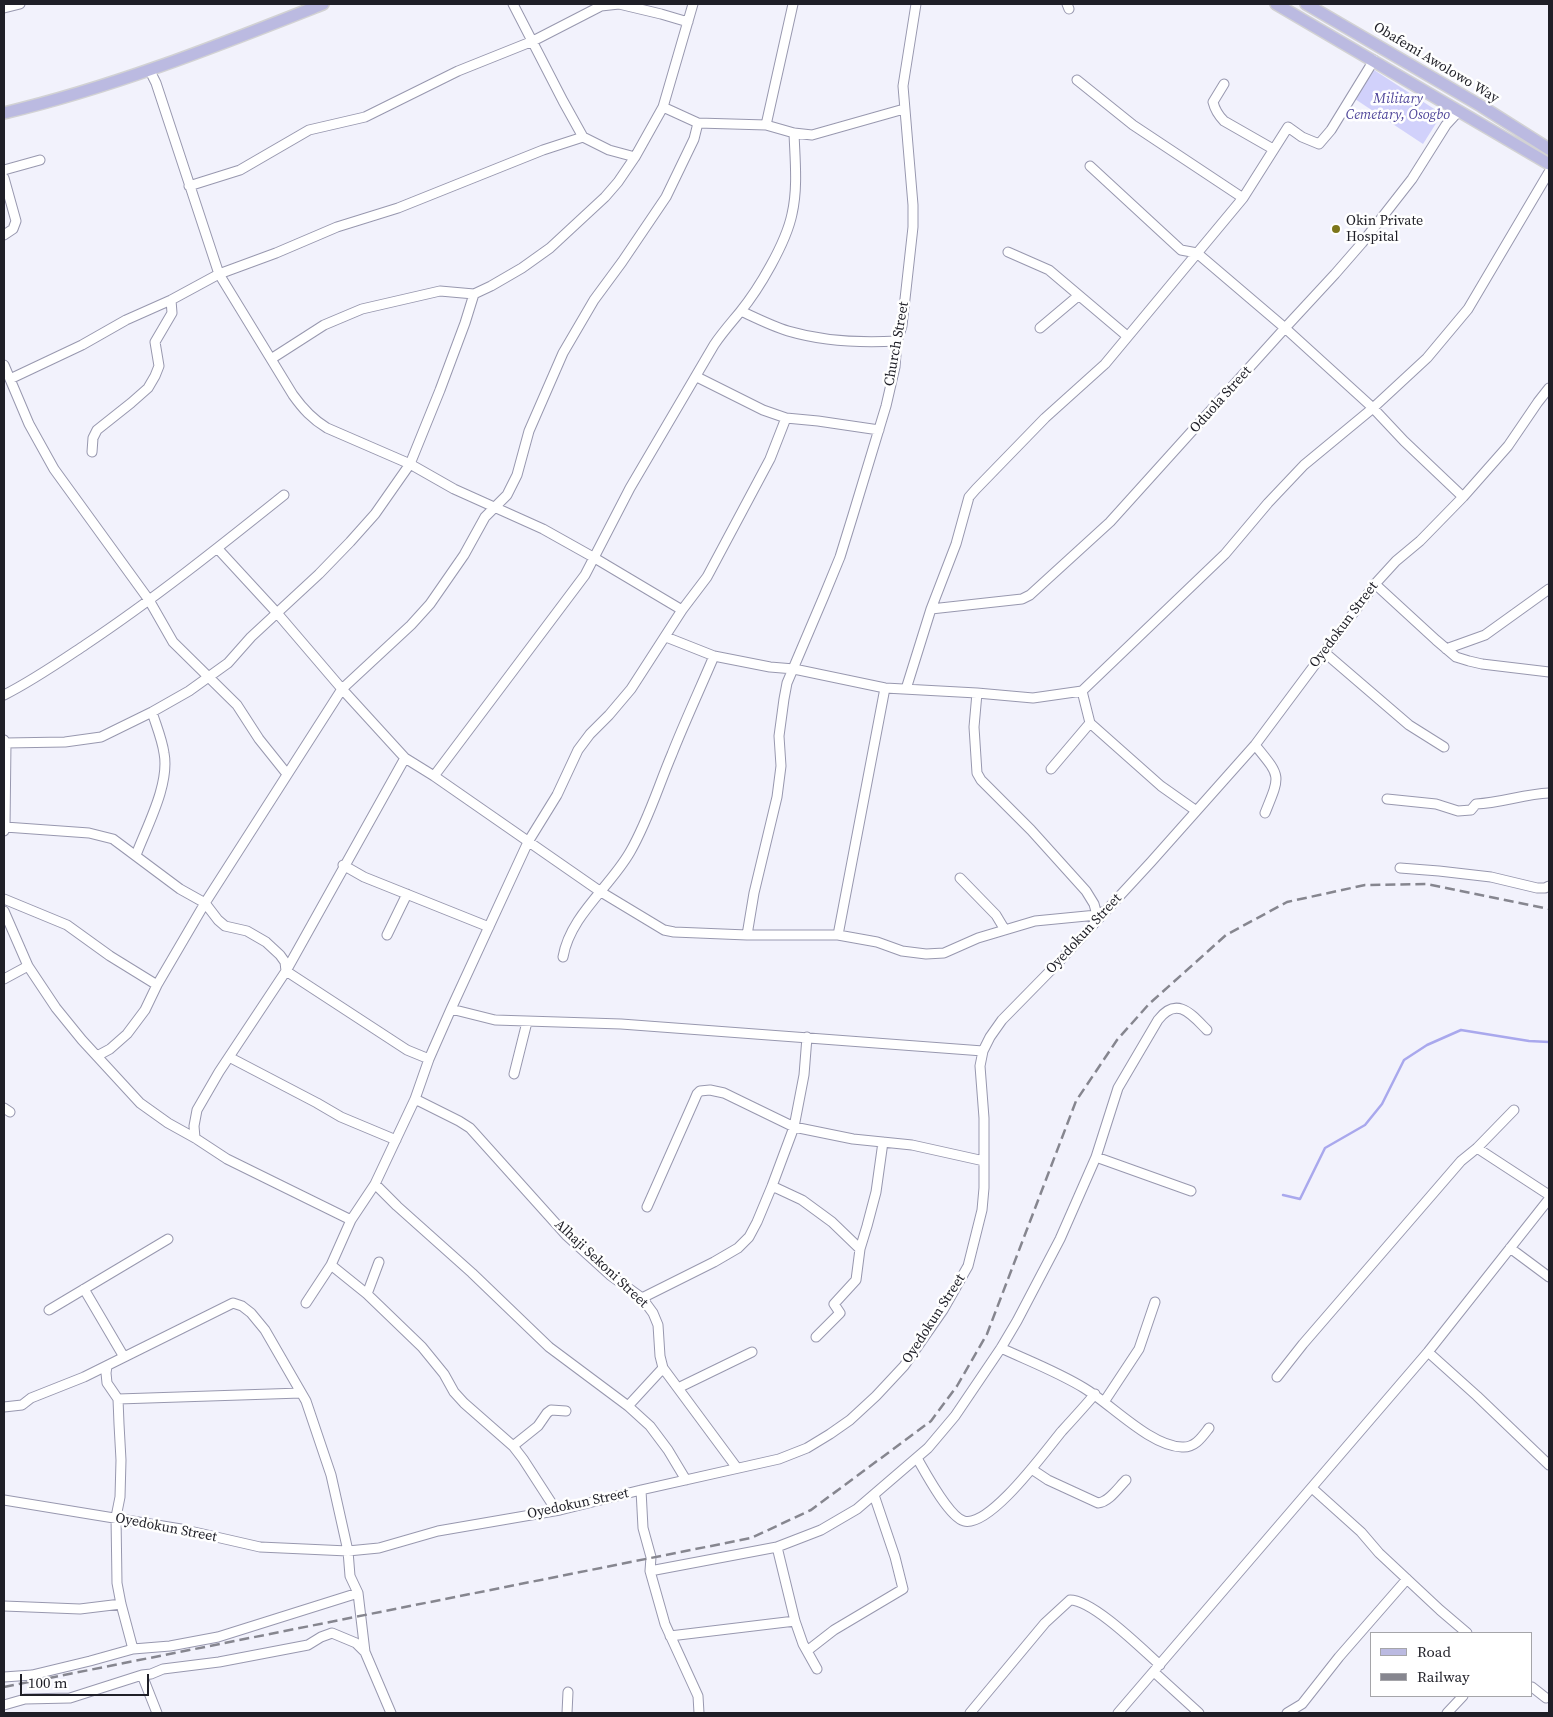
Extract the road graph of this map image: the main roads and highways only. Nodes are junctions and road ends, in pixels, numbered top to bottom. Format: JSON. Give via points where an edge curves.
{"nodes":[{"id":1,"x":308,"y":4,"type":"edge"},
{"id":2,"x":323,"y":4,"type":"edge"},
{"id":3,"x":1276,"y":4,"type":"edge"},
{"id":4,"x":1306,"y":4,"type":"edge"},
{"id":5,"x":4,"y":108,"type":"edge"},
{"id":6,"x":4,"y":113,"type":"edge"},
{"id":7,"x":1549,"y":149,"type":"edge"},
{"id":8,"x":1549,"y":164,"type":"edge"}],
"edges":[{"from":1,"to":5,"type":"main road","via":[[149,67]]},
{"from":2,"to":6,"type":"main road","via":[[150,71]]},
{"from":3,"to":8,"type":"main road"},
{"from":4,"to":7,"type":"main road","name":"Obafemi Awolowo Way"}]}
